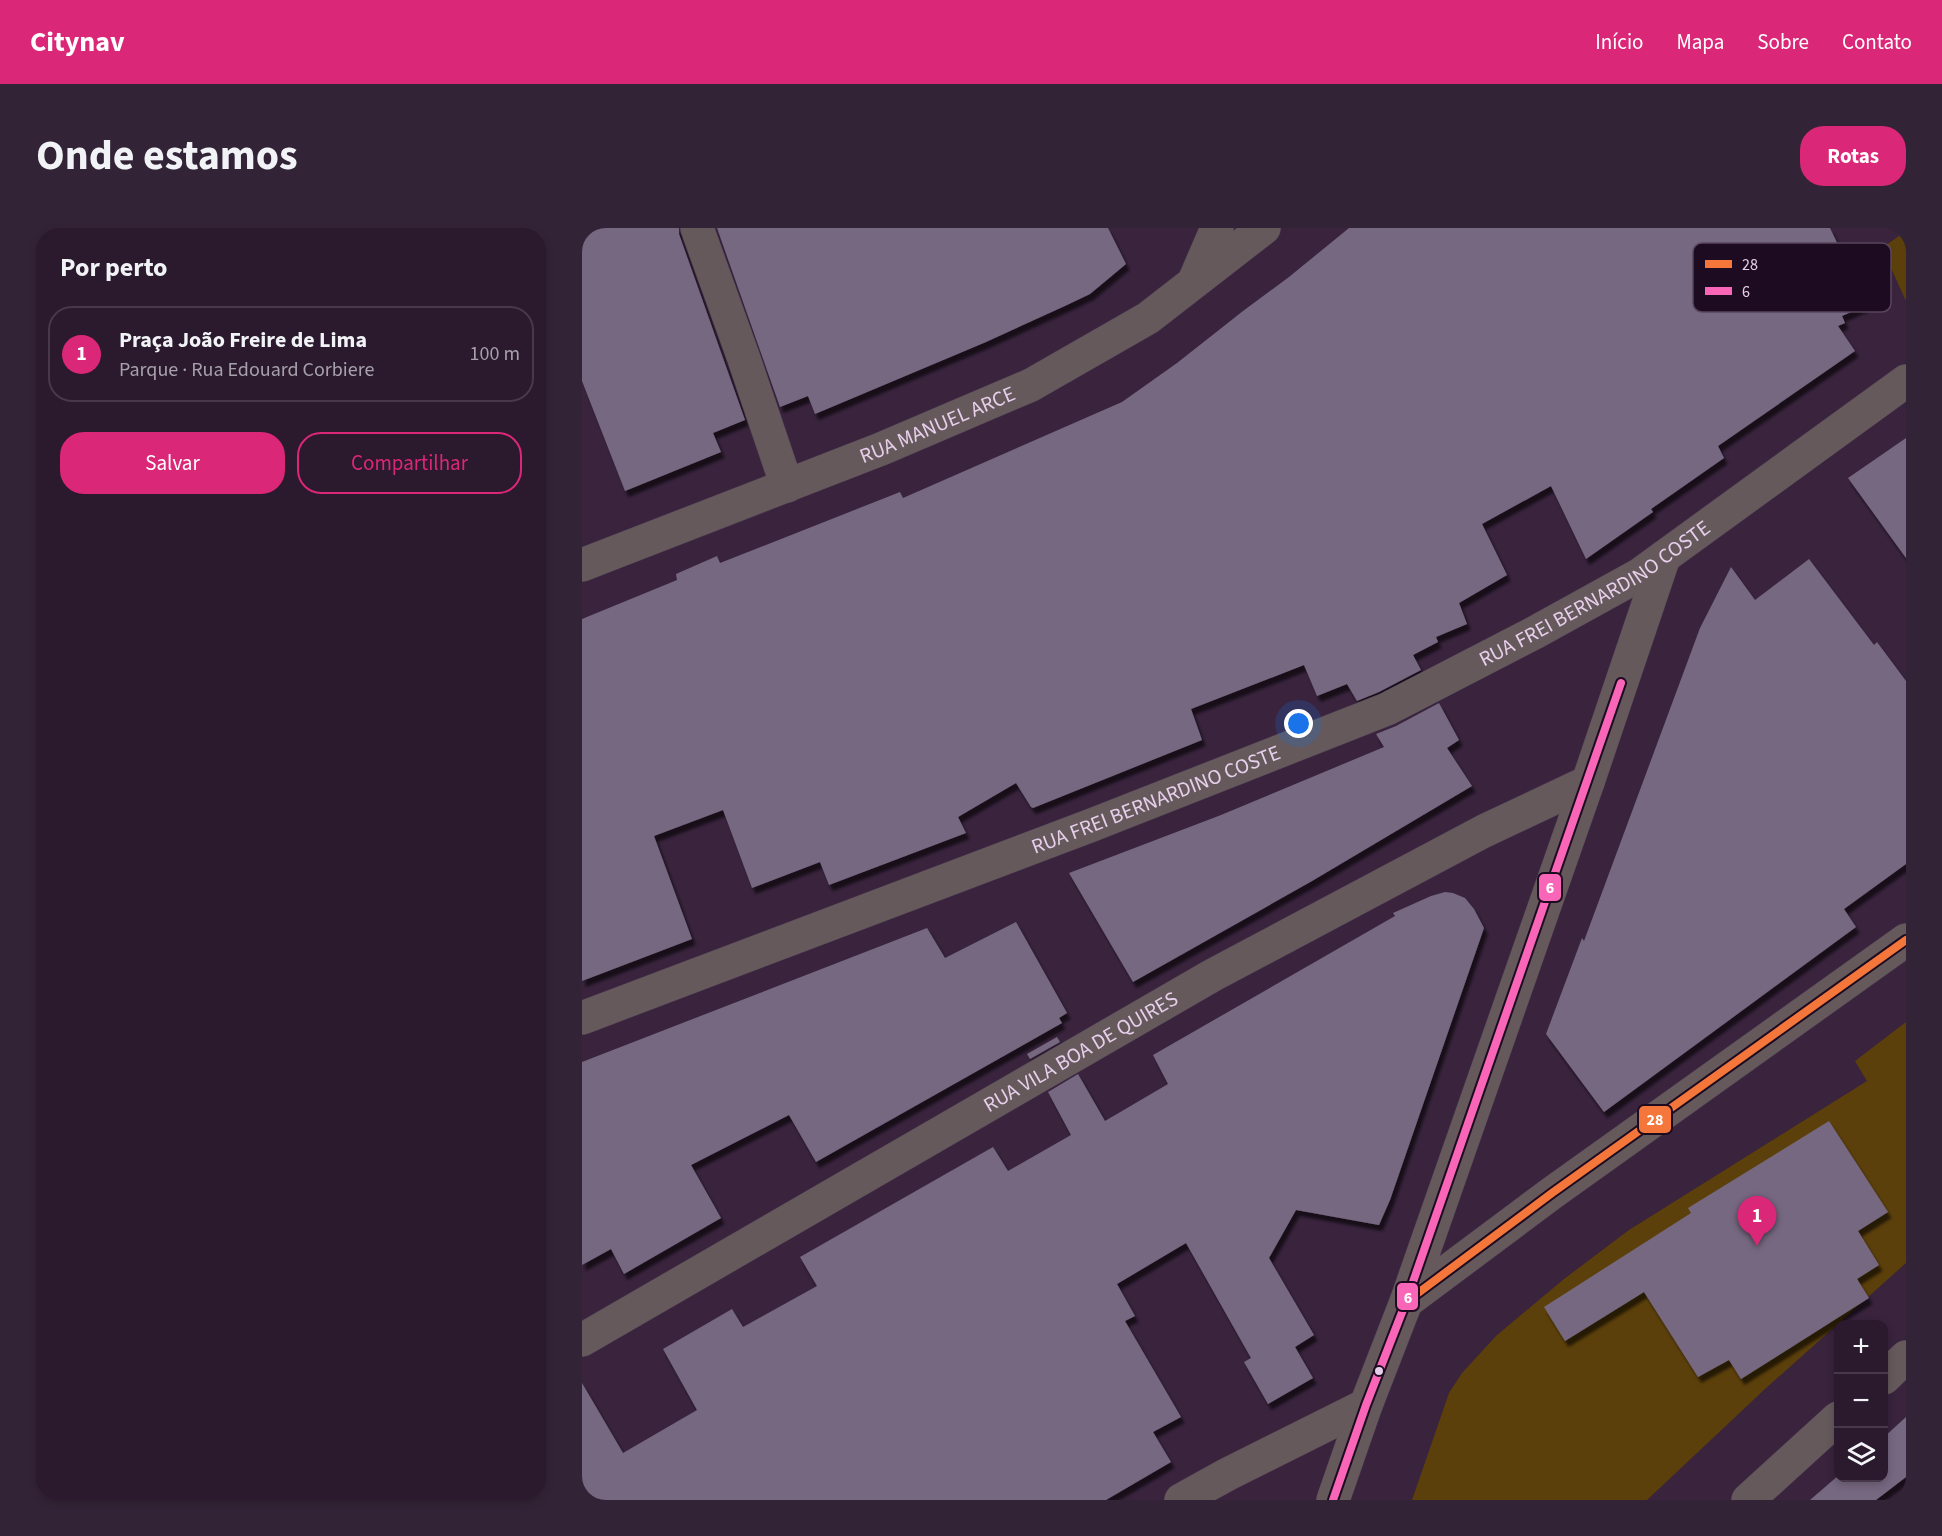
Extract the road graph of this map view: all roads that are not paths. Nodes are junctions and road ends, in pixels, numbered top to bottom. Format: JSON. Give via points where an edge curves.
{"nodes":[{"id":1,"x":697,"y":228,"type":"edge"},
{"id":2,"x":1218,"y":228,"type":"edge"},
{"id":3,"x":1264,"y":228,"type":"edge"},
{"id":4,"x":1193,"y":283,"type":"junction"},
{"id":5,"x":1906,"y":381,"type":"edge"},
{"id":6,"x":786,"y":486,"type":"junction"},
{"id":7,"x":1664,"y":557,"type":"junction"},
{"id":8,"x":582,"y":565,"type":"edge"},
{"id":9,"x":1588,"y":782,"type":"junction"},
{"id":10,"x":1906,"y":940,"type":"edge"},
{"id":11,"x":582,"y":1018,"type":"edge"},
{"id":12,"x":1406,"y":1302,"type":"junction"},
{"id":13,"x":582,"y":1340,"type":"edge"},
{"id":14,"x":1906,"y":1358,"type":"edge"},
{"id":15,"x":1888,"y":1374,"type":"edge"},
{"id":16,"x":1366,"y":1405,"type":"junction"},
{"id":17,"x":1834,"y":1423,"type":"edge"},
{"id":18,"x":1181,"y":1500,"type":"edge"},
{"id":19,"x":1333,"y":1500,"type":"edge"},
{"id":20,"x":1748,"y":1500,"type":"edge"}],
"edges":[{"from":1,"to":6,"type":"street"},
{"from":2,"to":4,"type":"street"},
{"from":3,"to":4,"type":"street","name":"RUA MANUEL ARCE"},
{"from":4,"to":6,"type":"street","name":"RUA MANUEL ARCE","via":[[1148,318],[1031,385]]},
{"from":5,"to":7,"type":"street","name":"RUA FREI BERNARDINO COSTE"},
{"from":6,"to":8,"type":"street","name":"RUA MANUEL ARCE"},
{"from":7,"to":9,"type":"street"},
{"from":7,"to":11,"type":"street","name":"RUA FREI BERNARDINO COSTE","via":[[1534,633],[1387,709]]},
{"from":9,"to":12,"type":"street"},
{"from":9,"to":13,"type":"street","name":"RUA VILA BOA DE QUIRES","via":[[1484,831],[1214,975]]},
{"from":10,"to":12,"type":"street"},
{"from":12,"to":16,"type":"street"},
{"from":14,"to":15,"type":"street"},
{"from":16,"to":18,"type":"street"},
{"from":16,"to":19,"type":"street"},
{"from":17,"to":20,"type":"street"}]}
